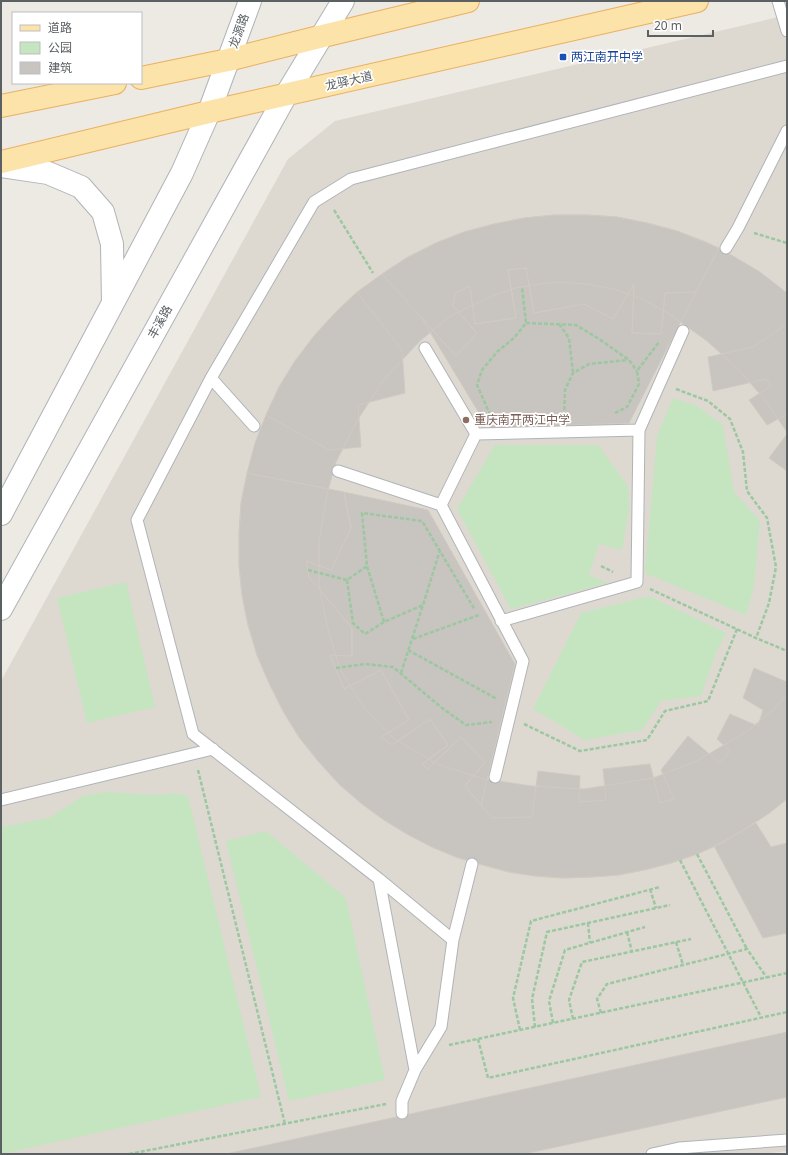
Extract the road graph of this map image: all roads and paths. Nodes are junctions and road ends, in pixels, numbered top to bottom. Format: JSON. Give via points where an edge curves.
{"nodes":[{"id":1,"x":250,"y":1,"type":"edge"},
{"id":2,"x":343,"y":1,"type":"edge"},
{"id":3,"x":468,"y":1,"type":"edge"},
{"id":4,"x":697,"y":1,"type":"edge"},
{"id":5,"x":778,"y":1,"type":"edge"},
{"id":6,"x":787,"y":31,"type":"edge"},
{"id":7,"x":323,"y":36,"type":"junction"},
{"id":8,"x":228,"y":60,"type":"junction"},
{"id":9,"x":787,"y":66,"type":"edge"},
{"id":10,"x":142,"y":78,"type":"edge"},
{"id":11,"x":110,"y":84,"type":"edge"},
{"id":12,"x":286,"y":95,"type":"junction"},
{"id":13,"x":1,"y":106,"type":"edge"},
{"id":14,"x":209,"y":112,"type":"junction"},
{"id":15,"x":787,"y":131,"type":"edge"},
{"id":16,"x":1,"y":162,"type":"edge"},
{"id":17,"x":1,"y":166,"type":"edge"},
{"id":18,"x":325,"y":195,"type":"junction"},
{"id":19,"x":738,"y":228,"type":"junction"},
{"id":20,"x":787,"y":243,"type":"edge"},
{"id":21,"x":726,"y":248,"type":"dead end"},
{"id":22,"x":372,"y":273,"type":"dead end"},
{"id":23,"x":522,"y":287,"type":"dead end"},
{"id":24,"x":113,"y":305,"type":"junction"},
{"id":25,"x":526,"y":323,"type":"junction"},
{"id":26,"x":559,"y":324,"type":"junction"},
{"id":27,"x":684,"y":331,"type":"dead end"},
{"id":28,"x":660,"y":340,"type":"dead end"},
{"id":29,"x":425,"y":348,"type":"dead end"},
{"id":30,"x":629,"y":360,"type":"junction"},
{"id":31,"x":637,"y":371,"type":"junction"},
{"id":32,"x":573,"y":374,"type":"junction"},
{"id":33,"x":211,"y":378,"type":"junction"},
{"id":34,"x":660,"y":383,"type":"junction"},
{"id":35,"x":613,"y":415,"type":"dead end"},
{"id":36,"x":557,"y":416,"type":"dead end"},
{"id":37,"x":564,"y":416,"type":"junction"},
{"id":38,"x":571,"y":416,"type":"dead end"},
{"id":39,"x":500,"y":418,"type":"dead end"},
{"id":40,"x":254,"y":426,"type":"dead end"},
{"id":41,"x":639,"y":430,"type":"junction"},
{"id":42,"x":476,"y":434,"type":"junction"},
{"id":43,"x":338,"y":471,"type":"dead end"},
{"id":44,"x":441,"y":505,"type":"junction"},
{"id":45,"x":1,"y":514,"type":"edge"},
{"id":46,"x":440,"y":550,"type":"junction"},
{"id":47,"x":367,"y":566,"type":"junction"},
{"id":48,"x":601,"y":566,"type":"dead end"},
{"id":49,"x":308,"y":570,"type":"dead end"},
{"id":50,"x":347,"y":580,"type":"junction"},
{"id":51,"x":637,"y":582,"type":"junction"},
{"id":52,"x":423,"y":605,"type":"junction"},
{"id":53,"x":1,"y":609,"type":"edge"},
{"id":54,"x":479,"y":615,"type":"junction"},
{"id":55,"x":501,"y":620,"type":"junction"},
{"id":56,"x":482,"y":621,"type":"dead end"},
{"id":57,"x":384,"y":622,"type":"junction"},
{"id":58,"x":738,"y":629,"type":"junction"},
{"id":59,"x":756,"y":638,"type":"junction"},
{"id":60,"x":412,"y":639,"type":"junction"},
{"id":61,"x":408,"y":650,"type":"junction"},
{"id":62,"x":787,"y":651,"type":"edge"},
{"id":63,"x":336,"y":668,"type":"dead end"},
{"id":64,"x":401,"y":674,"type":"junction"},
{"id":65,"x":500,"y":700,"type":"dead end"},
{"id":66,"x":510,"y":717,"type":"junction"},
{"id":67,"x":494,"y":722,"type":"dead end"},
{"id":68,"x":213,"y":749,"type":"junction"},
{"id":69,"x":194,"y":754,"type":"junction"},
{"id":70,"x":495,"y":777,"type":"dead end"},
{"id":71,"x":1,"y":800,"type":"edge"},
{"id":72,"x":697,"y":854,"type":"dead end"},
{"id":73,"x":680,"y":860,"type":"dead end"},
{"id":74,"x":472,"y":864,"type":"dead end"},
{"id":75,"x":379,"y":879,"type":"junction"},
{"id":76,"x":660,"y":887,"type":"dead end"},
{"id":77,"x":650,"y":889,"type":"junction"},
{"id":78,"x":670,"y":905,"type":"dead end"},
{"id":79,"x":656,"y":908,"type":"junction"},
{"id":80,"x":588,"y":923,"type":"junction"},
{"id":81,"x":645,"y":927,"type":"dead end"},
{"id":82,"x":627,"y":932,"type":"junction"},
{"id":83,"x":691,"y":939,"type":"dead end"},
{"id":84,"x":453,"y":940,"type":"junction"},
{"id":85,"x":676,"y":942,"type":"junction"},
{"id":86,"x":590,"y":943,"type":"junction"},
{"id":87,"x":748,"y":949,"type":"junction"},
{"id":88,"x":632,"y":952,"type":"junction"},
{"id":89,"x":683,"y":965,"type":"junction"},
{"id":90,"x":787,"y":974,"type":"edge"},
{"id":91,"x":767,"y":978,"type":"junction"},
{"id":92,"x":787,"y":1012,"type":"edge"},
{"id":93,"x":601,"y":1013,"type":"junction"},
{"id":94,"x":761,"y":1017,"type":"junction"},
{"id":95,"x":573,"y":1019,"type":"junction"},
{"id":96,"x":553,"y":1023,"type":"junction"},
{"id":97,"x":535,"y":1027,"type":"junction"},
{"id":98,"x":520,"y":1030,"type":"junction"},
{"id":99,"x":478,"y":1039,"type":"junction"},
{"id":100,"x":428,"y":1050,"type":"junction"},
{"id":101,"x":415,"y":1070,"type":"junction"},
{"id":102,"x":402,"y":1101,"type":"junction"},
{"id":103,"x":402,"y":1113,"type":"dead end"},
{"id":104,"x":285,"y":1124,"type":"junction"},
{"id":105,"x":787,"y":1140,"type":"edge"},
{"id":106,"x":129,"y":1154,"type":"edge"},
{"id":107,"x":652,"y":1154,"type":"edge"}],
"edges":[{"from":1,"to":8,"type":"main road","name":"龙源路"},
{"from":2,"to":7,"type":"main road"},
{"from":3,"to":7,"type":"main road"},
{"from":4,"to":12,"type":"main road","name":"龙驿大道"},
{"from":5,"to":6,"type":"lane"},
{"from":7,"to":8,"type":"main road"},
{"from":7,"to":12,"type":"main road","name":"丰溪路"},
{"from":8,"to":10,"type":"main road"},
{"from":8,"to":14,"type":"main road"},
{"from":9,"to":18,"type":"lane","via":[[351,179]]},
{"from":11,"to":13,"type":"main road"},
{"from":12,"to":14,"type":"main road","name":"龙驿大道"},
{"from":12,"to":53,"type":"main road","name":"丰溪路"},
{"from":14,"to":16,"type":"main road","name":"龙驿大道"},
{"from":14,"to":24,"type":"main road","via":[[182,173]]},
{"from":15,"to":19,"type":"lane"},
{"from":17,"to":24,"type":"main road","via":[[48,173],[81,187],[103,212],[112,244]]},
{"from":18,"to":22,"type":"path"},
{"from":18,"to":33,"type":"lane","via":[[314,202]]},
{"from":19,"to":20,"type":"path"},
{"from":19,"to":21,"type":"lane"},
{"from":23,"to":25,"type":"path"},
{"from":24,"to":45,"type":"main road"},
{"from":25,"to":26,"type":"path"},
{"from":25,"to":39,"type":"path","via":[[482,370],[477,385],[489,412]]},
{"from":26,"to":30,"type":"path","via":[[576,325]]},
{"from":26,"to":32,"type":"path","via":[[569,338]]},
{"from":27,"to":34,"type":"lane"},
{"from":28,"to":31,"type":"path"},
{"from":29,"to":42,"type":"lane"},
{"from":30,"to":31,"type":"path"},
{"from":30,"to":32,"type":"path","via":[[589,364]]},
{"from":31,"to":35,"type":"path","via":[[639,384],[627,407]]},
{"from":32,"to":37,"type":"path","via":[[565,390]]},
{"from":33,"to":40,"type":"lane"},
{"from":33,"to":68,"type":"lane","via":[[137,520],[193,734]]},
{"from":34,"to":41,"type":"lane"},
{"from":34,"to":59,"type":"path","via":[[708,401],[730,418],[743,452],[748,491],[767,518],[776,567],[769,603]]},
{"from":36,"to":37,"type":"path"},
{"from":37,"to":38,"type":"path"},
{"from":41,"to":42,"type":"lane"},
{"from":41,"to":51,"type":"lane"},
{"from":42,"to":44,"type":"lane"},
{"from":43,"to":44,"type":"lane"},
{"from":44,"to":55,"type":"lane"},
{"from":46,"to":47,"type":"path","via":[[422,521],[362,513]]},
{"from":46,"to":52,"type":"path"},
{"from":46,"to":54,"type":"path"},
{"from":47,"to":50,"type":"path"},
{"from":47,"to":57,"type":"path"},
{"from":48,"to":51,"type":"path"},
{"from":49,"to":50,"type":"path"},
{"from":50,"to":57,"type":"path","via":[[353,623],[365,634]]},
{"from":51,"to":55,"type":"lane"},
{"from":51,"to":58,"type":"path"},
{"from":52,"to":57,"type":"path"},
{"from":52,"to":60,"type":"path"},
{"from":54,"to":56,"type":"path"},
{"from":54,"to":60,"type":"path"},
{"from":55,"to":66,"type":"lane","via":[[523,661]]},
{"from":58,"to":59,"type":"path"},
{"from":58,"to":66,"type":"path","via":[[708,701],[665,711],[647,740],[580,751]]},
{"from":59,"to":62,"type":"path"},
{"from":60,"to":61,"type":"path"},
{"from":61,"to":64,"type":"path"},
{"from":61,"to":65,"type":"path"},
{"from":63,"to":64,"type":"path","via":[[365,664],[393,667]]},
{"from":64,"to":67,"type":"path","via":[[466,725]]},
{"from":66,"to":70,"type":"lane"},
{"from":68,"to":69,"type":"lane"},
{"from":68,"to":75,"type":"lane"},
{"from":69,"to":71,"type":"lane"},
{"from":69,"to":104,"type":"path"},
{"from":72,"to":87,"type":"path"},
{"from":73,"to":94,"type":"path","bridge":true},
{"from":74,"to":84,"type":"lane"},
{"from":75,"to":84,"type":"lane"},
{"from":75,"to":101,"type":"lane"},
{"from":76,"to":77,"type":"path"},
{"from":77,"to":79,"type":"path"},
{"from":77,"to":98,"type":"path","via":[[531,920],[513,998]]},
{"from":78,"to":79,"type":"path"},
{"from":79,"to":80,"type":"path"},
{"from":80,"to":86,"type":"path"},
{"from":80,"to":97,"type":"path","via":[[547,932],[532,999]]},
{"from":81,"to":82,"type":"path"},
{"from":82,"to":86,"type":"path"},
{"from":82,"to":88,"type":"path"},
{"from":83,"to":85,"type":"path"},
{"from":84,"to":100,"type":"lane","via":[[441,1027]]},
{"from":85,"to":88,"type":"path"},
{"from":85,"to":89,"type":"path"},
{"from":86,"to":96,"type":"path","via":[[565,950],[549,1001]]},
{"from":87,"to":89,"type":"path"},
{"from":87,"to":91,"type":"path"},
{"from":88,"to":95,"type":"path","via":[[582,962],[569,1000]]},
{"from":89,"to":93,"type":"path","via":[[607,984],[597,999]]},
{"from":90,"to":91,"type":"path"},
{"from":91,"to":93,"type":"path"},
{"from":92,"to":94,"type":"path"},
{"from":93,"to":95,"type":"path"},
{"from":94,"to":99,"type":"path","via":[[488,1078]]},
{"from":95,"to":96,"type":"path"},
{"from":96,"to":97,"type":"path"},
{"from":97,"to":98,"type":"path"},
{"from":98,"to":99,"type":"path"},
{"from":99,"to":100,"type":"path"},
{"from":100,"to":101,"type":"lane"},
{"from":101,"to":102,"type":"lane"},
{"from":102,"to":103,"type":"lane"},
{"from":102,"to":104,"type":"path"},
{"from":104,"to":106,"type":"path"},
{"from":105,"to":107,"type":"lane","via":[[679,1148]]}]}
